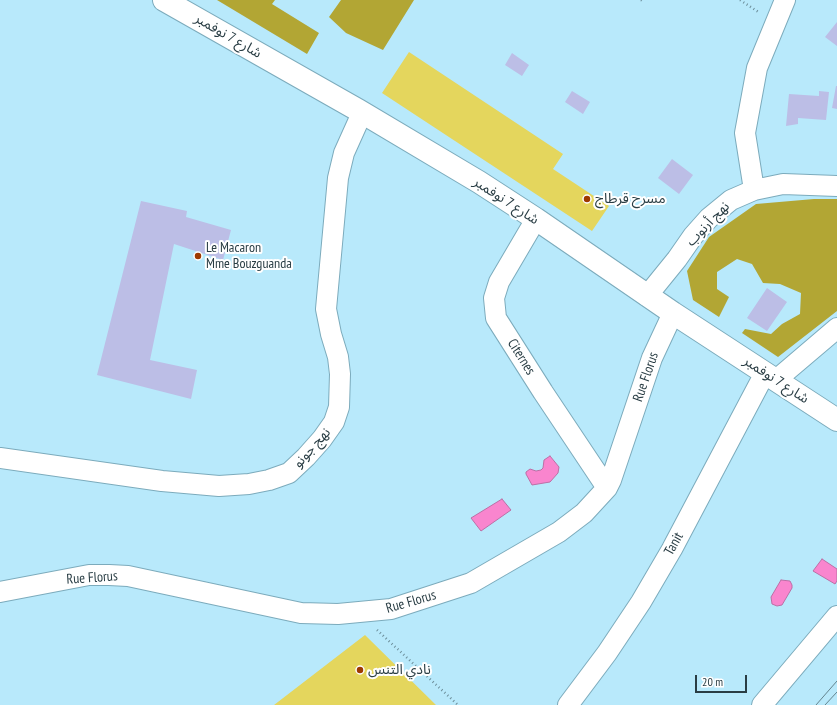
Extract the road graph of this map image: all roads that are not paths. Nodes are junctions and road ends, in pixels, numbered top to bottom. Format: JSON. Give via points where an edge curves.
{"nodes":[{"id":1,"x":164,"y":0,"type":"edge"},
{"id":2,"x":785,"y":0,"type":"edge"},
{"id":3,"x":362,"y":113,"type":"junction"},
{"id":4,"x":837,"y":186,"type":"edge"},
{"id":5,"x":754,"y":190,"type":"junction"},
{"id":6,"x":536,"y":219,"type":"junction"},
{"id":7,"x":647,"y":296,"type":"junction"},
{"id":8,"x":673,"y":313,"type":"junction"},
{"id":9,"x":837,"y":328,"type":"edge"},
{"id":10,"x":770,"y":376,"type":"junction"},
{"id":11,"x":837,"y":420,"type":"edge"},
{"id":12,"x":0,"y":458,"type":"edge"},
{"id":13,"x":607,"y":488,"type":"junction"},
{"id":14,"x":0,"y":592,"type":"edge"},
{"id":15,"x":837,"y":616,"type":"edge"},
{"id":16,"x":568,"y":705,"type":"edge"},
{"id":17,"x":762,"y":705,"type":"edge"}],
"edges":[{"from":1,"to":3,"type":"main road","name":"شارع 7 نوفمبر"},
{"from":2,"to":5,"type":"street","via":[[757,68],[745,132]]},
{"from":3,"to":6,"type":"main road","name":"شارع 7 نوفمبر"},
{"from":3,"to":12,"type":"street","name":"نهج جونو","via":[[344,153],[338,178],[326,309],[340,368],[339,407],[334,422],[306,457],[289,473],[269,480],[219,486],[162,481]]},
{"from":4,"to":5,"type":"street","name":"نهج أرنوب","via":[[783,184]]},
{"from":5,"to":7,"type":"street","name":"نهج أرنوب","via":[[731,200],[709,218]]},
{"from":6,"to":7,"type":"main road","name":"شارع 7 نوفمبر"},
{"from":6,"to":13,"type":"street","name":"Citernes","via":[[499,282],[494,298],[496,318]]},
{"from":7,"to":8,"type":"main road","name":"شارع 7 نوفمبر"},
{"from":8,"to":10,"type":"main road","name":"شارع 7 نوفمبر"},
{"from":8,"to":13,"type":"street","name":"Rue Florus","via":[[652,358]]},
{"from":9,"to":10,"type":"street"},
{"from":10,"to":11,"type":"main road","name":"شارع 7 نوفمبر"},
{"from":10,"to":16,"type":"street","name":"Tanit","via":[[641,602]]},
{"from":13,"to":14,"type":"street","name":"Rue Florus","via":[[584,512],[559,532],[471,583],[391,609],[338,614],[300,613],[135,578],[109,575],[89,575]]},
{"from":15,"to":17,"type":"street"}]}
